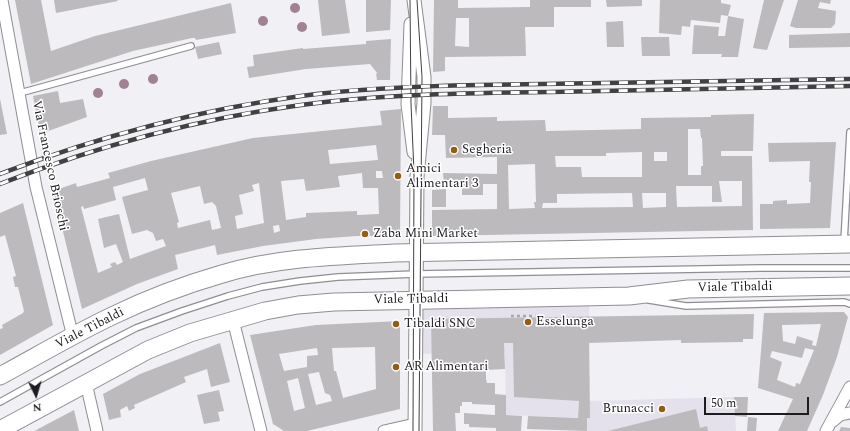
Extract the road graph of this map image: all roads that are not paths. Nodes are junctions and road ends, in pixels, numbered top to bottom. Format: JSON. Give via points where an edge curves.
{"nodes":[{"id":1,"x":2,"y":0,"type":"edge"},
{"id":2,"x":414,"y":0,"type":"edge"},
{"id":3,"x":191,"y":46,"type":"dead end"},
{"id":4,"x":20,"y":93,"type":"junction"},
{"id":5,"x":850,"y":132,"type":"edge"},
{"id":6,"x":847,"y":244,"type":"edge"},
{"id":7,"x":416,"y":253,"type":"junction"},
{"id":8,"x":850,"y":268,"type":"edge"},
{"id":9,"x":416,"y":274,"type":"junction"},
{"id":10,"x":850,"y":286,"type":"edge"},
{"id":11,"x":664,"y":297,"type":"junction"},
{"id":12,"x":416,"y":300,"type":"junction"},
{"id":13,"x":850,"y":304,"type":"edge"},
{"id":14,"x":234,"y":320,"type":"junction"},
{"id":15,"x":73,"y":337,"type":"junction"},
{"id":16,"x":0,"y":376,"type":"edge"},
{"id":17,"x":86,"y":383,"type":"junction"},
{"id":18,"x":850,"y":387,"type":"edge"},
{"id":19,"x":0,"y":402,"type":"edge"},
{"id":20,"x":850,"y":413,"type":"edge"},
{"id":21,"x":415,"y":427,"type":"edge"},
{"id":22,"x":828,"y":427,"type":"edge"},
{"id":23,"x":0,"y":430,"type":"edge"},
{"id":24,"x":98,"y":431,"type":"edge"},
{"id":25,"x":261,"y":431,"type":"edge"},
{"id":26,"x":384,"y":431,"type":"edge"}],
"edges":[{"from":1,"to":4,"type":"street","name":"Via Francesco Brioschi"},
{"from":2,"to":7,"type":"street","via":[[424,77],[417,177]]},
{"from":3,"to":4,"type":"lane"},
{"from":4,"to":15,"type":"street","name":"Via Francesco Brioschi","via":[[36,186]]},
{"from":5,"to":6,"type":"lane"},
{"from":6,"to":7,"type":"main road","name":"Viale Tibaldi"},
{"from":7,"to":9,"type":"street"},
{"from":7,"to":15,"type":"main road","name":"Viale Tibaldi","via":[[301,259],[222,274],[169,291],[112,316]]},
{"from":8,"to":9,"type":"lane","name":"Viale Tibaldi"},
{"from":9,"to":12,"type":"street"},
{"from":9,"to":19,"type":"lane","name":"Viale Tibaldi","via":[[300,281],[228,296],[136,328]]},
{"from":10,"to":11,"type":"main road","name":"Viale Tibaldi","via":[[688,289]]},
{"from":11,"to":12,"type":"main road","name":"Viale Tibaldi"},
{"from":11,"to":13,"type":"lane","via":[[686,306],[844,302]]},
{"from":12,"to":14,"type":"main road","name":"Viale Tibaldi","via":[[298,305]]},
{"from":12,"to":21,"type":"street"},
{"from":14,"to":17,"type":"main road","name":"Viale Tibaldi","via":[[190,333],[148,350]]},
{"from":14,"to":25,"type":"street"},
{"from":15,"to":16,"type":"main road","name":"Viale Tibaldi"},
{"from":17,"to":23,"type":"main road","name":"Viale Tibaldi"},
{"from":17,"to":24,"type":"street"},
{"from":18,"to":22,"type":"street"},
{"from":20,"to":22,"type":"street","via":[[840,415]]},
{"from":21,"to":26,"type":"street"}]}
